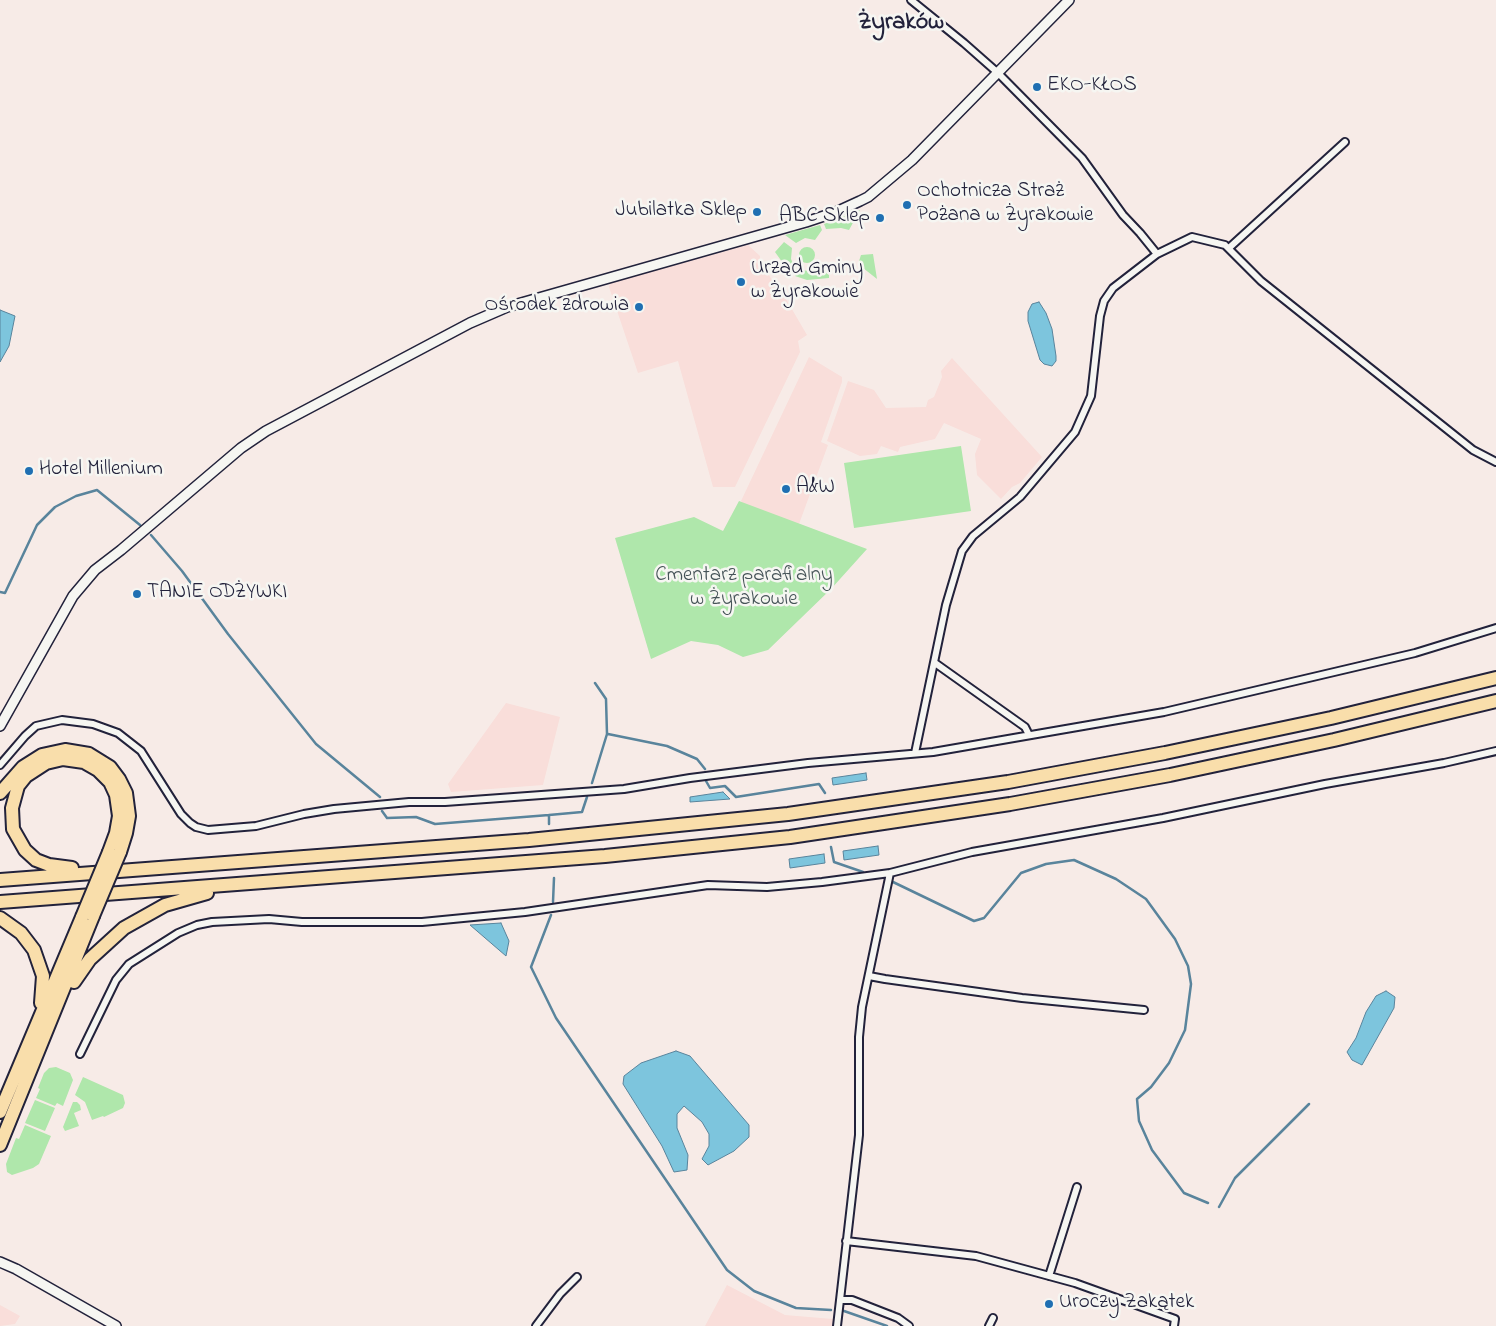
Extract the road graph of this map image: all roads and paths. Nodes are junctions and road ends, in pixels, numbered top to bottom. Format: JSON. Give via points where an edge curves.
{"nodes":[{"id":1,"x":911,"y":0,"type":"edge"},
{"id":2,"x":1069,"y":0,"type":"edge"},
{"id":3,"x":998,"y":73,"type":"junction"},
{"id":4,"x":1345,"y":142,"type":"dead end"},
{"id":5,"x":1229,"y":248,"type":"junction"},
{"id":6,"x":1157,"y":254,"type":"junction"},
{"id":7,"x":1496,"y":462,"type":"edge"},
{"id":8,"x":1496,"y":628,"type":"edge"},
{"id":9,"x":934,"y":663,"type":"junction"},
{"id":10,"x":1496,"y":678,"type":"edge"},
{"id":11,"x":1496,"y":700,"type":"edge"},
{"id":12,"x":0,"y":726,"type":"edge"},
{"id":13,"x":1029,"y":735,"type":"junction"},
{"id":14,"x":1496,"y":750,"type":"edge"},
{"id":15,"x":915,"y":753,"type":"junction"},
{"id":16,"x":0,"y":765,"type":"edge"},
{"id":17,"x":0,"y":793,"type":"edge"},
{"id":18,"x":115,"y":852,"type":"junction"},
{"id":19,"x":120,"y":871,"type":"junction"},
{"id":20,"x":890,"y":873,"type":"junction"},
{"id":21,"x":0,"y":880,"type":"edge"},
{"id":22,"x":253,"y":883,"type":"junction"},
{"id":23,"x":0,"y":902,"type":"edge"},
{"id":24,"x":88,"y":917,"type":"junction"},
{"id":25,"x":0,"y":918,"type":"edge"},
{"id":26,"x":869,"y":976,"type":"junction"},
{"id":27,"x":57,"y":1009,"type":"junction"},
{"id":28,"x":1144,"y":1010,"type":"dead end"},
{"id":29,"x":34,"y":1033,"type":"junction"},
{"id":30,"x":80,"y":1054,"type":"dead end"},
{"id":31,"x":0,"y":1112,"type":"edge"},
{"id":32,"x":0,"y":1145,"type":"edge"},
{"id":33,"x":1077,"y":1188,"type":"dead end"},
{"id":34,"x":846,"y":1241,"type":"junction"},
{"id":35,"x":0,"y":1256,"type":"edge"},
{"id":36,"x":0,"y":1262,"type":"edge"},
{"id":37,"x":16,"y":1269,"type":"junction"},
{"id":38,"x":1049,"y":1276,"type":"junction"},
{"id":39,"x":577,"y":1278,"type":"dead end"},
{"id":40,"x":840,"y":1300,"type":"junction"},
{"id":41,"x":994,"y":1318,"type":"dead end"},
{"id":42,"x":116,"y":1326,"type":"edge"},
{"id":43,"x":536,"y":1326,"type":"edge"},
{"id":44,"x":837,"y":1326,"type":"edge"},
{"id":45,"x":909,"y":1326,"type":"edge"},
{"id":46,"x":989,"y":1326,"type":"edge"},
{"id":47,"x":1174,"y":1326,"type":"edge"}],
"edges":[{"from":1,"to":3,"type":"street"},
{"from":2,"to":3,"type":"street"},
{"from":3,"to":6,"type":"street","via":[[1082,158],[1115,205]]},
{"from":3,"to":12,"type":"street","via":[[912,160],[860,201],[806,222],[506,307],[266,431],[241,448],[95,570],[73,596]]},
{"from":4,"to":5,"type":"street"},
{"from":5,"to":6,"type":"street","via":[[1192,237]]},
{"from":5,"to":7,"type":"street","via":[[1261,281],[1473,450]]},
{"from":6,"to":9,"type":"street","via":[[1113,288],[1104,301],[1090,396],[1075,432],[1020,496],[973,536],[962,551]]},
{"from":8,"to":13,"type":"street","via":[[1415,653],[1164,712]]},
{"from":9,"to":13,"type":"street","via":[[1025,727]]},
{"from":9,"to":15,"type":"street"},
{"from":10,"to":19,"type":"highway","via":[[1339,716],[1060,773],[788,814],[602,834]]},
{"from":11,"to":22,"type":"highway","via":[[1334,740],[1170,775],[900,820],[790,836],[605,856]]},
{"from":13,"to":15,"type":"street"},
{"from":14,"to":20,"type":"street","via":[[1154,820],[972,852]]},
{"from":15,"to":16,"type":"street","via":[[808,763],[624,789],[334,809],[256,826],[208,830],[196,827],[182,814],[141,751],[118,733],[93,724],[62,720],[36,726]]},
{"from":17,"to":18,"type":"highway","via":[[23,767],[42,755],[65,750],[89,754],[110,767],[126,793],[129,816],[126,833]]},
{"from":18,"to":19,"type":"highway","via":[[119,809],[113,788],[105,776],[84,762],[63,759],[46,763],[26,776],[15,793],[11,815],[16,836],[30,856],[61,868]]},
{"from":18,"to":24,"type":"highway","bridge":true},
{"from":19,"to":21,"type":"highway"},
{"from":20,"to":26,"type":"street"},
{"from":20,"to":30,"type":"street","via":[[767,887],[708,885],[525,912],[422,922],[270,919],[204,923],[178,933],[129,964],[116,980]]},
{"from":22,"to":23,"type":"highway"},
{"from":22,"to":27,"type":"highway","via":[[180,899],[138,919],[112,937],[81,969]]},
{"from":24,"to":27,"type":"highway"},
{"from":24,"to":29,"type":"highway"},
{"from":25,"to":29,"type":"highway","via":[[26,938],[41,966],[43,992]]},
{"from":26,"to":28,"type":"street","via":[[1022,998]]},
{"from":26,"to":34,"type":"street","via":[[859,1037],[859,1135]]},
{"from":27,"to":32,"type":"highway"},
{"from":29,"to":31,"type":"highway"},
{"from":33,"to":38,"type":"street"},
{"from":34,"to":38,"type":"street","via":[[976,1256]]},
{"from":34,"to":40,"type":"street"},
{"from":35,"to":37,"type":"street"},
{"from":36,"to":37,"type":"street"},
{"from":37,"to":42,"type":"street"},
{"from":38,"to":47,"type":"street","via":[[1176,1319]]},
{"from":39,"to":43,"type":"street","via":[[560,1294]]},
{"from":40,"to":44,"type":"street"},
{"from":40,"to":45,"type":"street","via":[[852,1300],[898,1318]]},
{"from":41,"to":46,"type":"street"}]}
